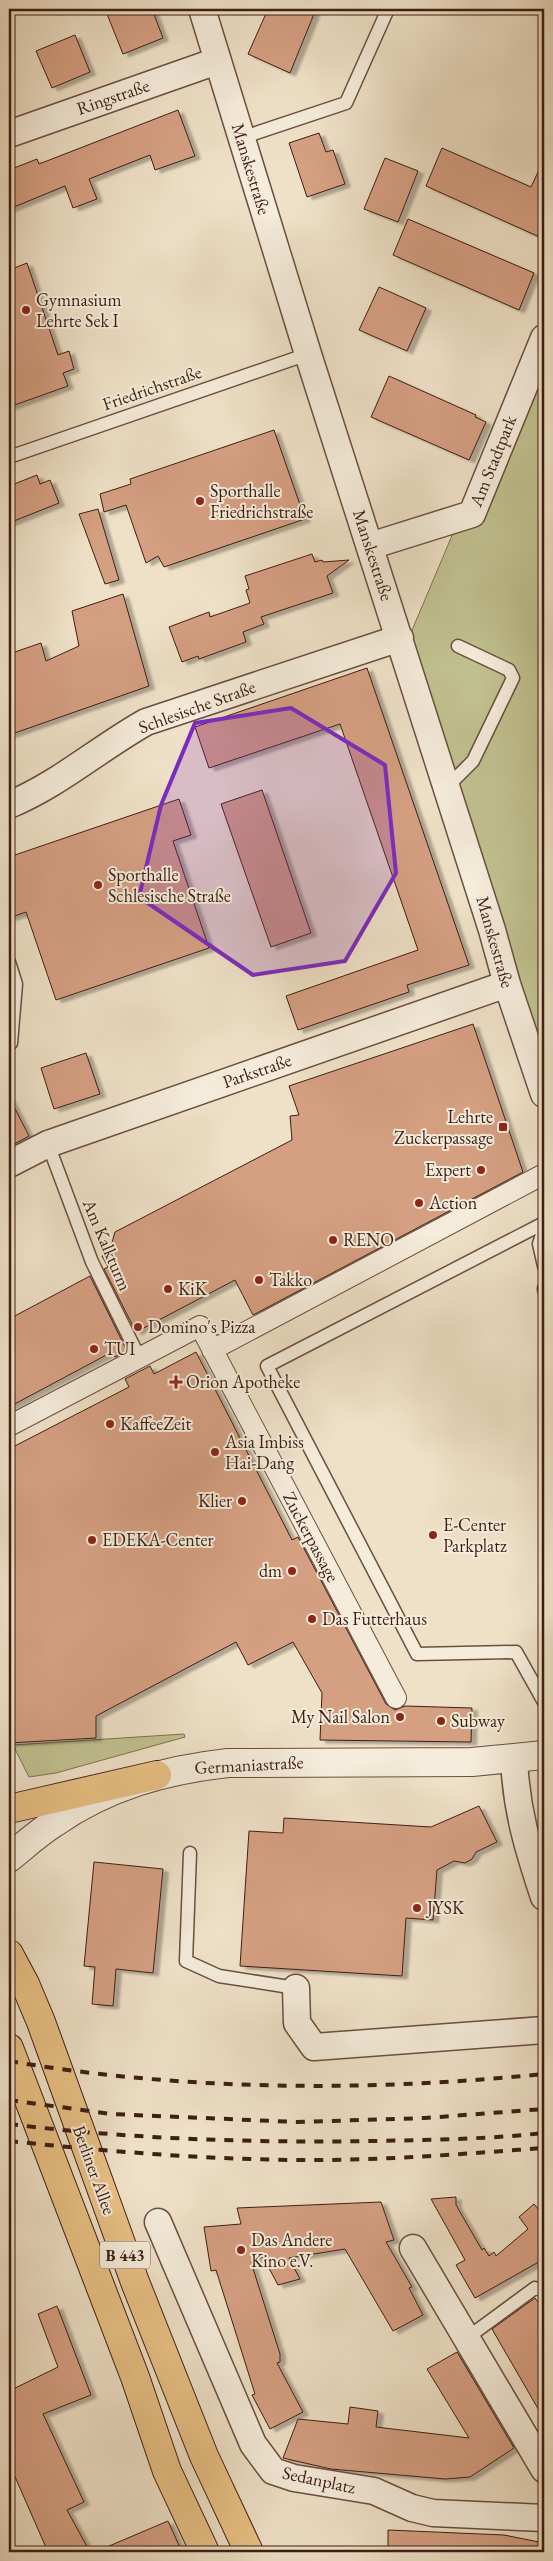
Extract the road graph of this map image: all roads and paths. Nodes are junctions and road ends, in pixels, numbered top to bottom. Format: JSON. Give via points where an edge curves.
{"nodes":[{"id":1,"x":388,"y":9,"type":"edge"},
{"id":2,"x":210,"y":11,"type":"edge"},
{"id":3,"x":217,"y":61,"type":"junction"},
{"id":4,"x":9,"y":134,"type":"edge"},
{"id":5,"x":241,"y":138,"type":"junction"},
{"id":6,"x":544,"y":338,"type":"edge"},
{"id":7,"x":308,"y":354,"type":"junction"},
{"id":8,"x":9,"y":457,"type":"edge"},
{"id":9,"x":370,"y":546,"type":"junction"},
{"id":10,"x":400,"y":638,"type":"junction"},
{"id":11,"x":458,"y":646,"type":"dead end"},
{"id":12,"x":447,"y":788,"type":"junction"},
{"id":13,"x":9,"y":805,"type":"edge"},
{"id":14,"x":9,"y":962,"type":"edge"},
{"id":15,"x":507,"y":984,"type":"junction"},
{"id":16,"x":11,"y":1042,"type":"dead end"},
{"id":17,"x":544,"y":1094,"type":"edge"},
{"id":18,"x":48,"y":1144,"type":"junction"},
{"id":19,"x":9,"y":1164,"type":"edge"},
{"id":20,"x":544,"y":1174,"type":"edge"},
{"id":21,"x":544,"y":1223,"type":"edge"},
{"id":22,"x":544,"y":1228,"type":"edge"},
{"id":23,"x":544,"y":1266,"type":"edge"},
{"id":24,"x":212,"y":1350,"type":"junction"},
{"id":25,"x":139,"y":1357,"type":"junction"},
{"id":26,"x":9,"y":1426,"type":"edge"},
{"id":27,"x":396,"y":1698,"type":"dead end"},
{"id":28,"x":544,"y":1702,"type":"edge"},
{"id":29,"x":544,"y":1755,"type":"edge"},
{"id":30,"x":514,"y":1758,"type":"junction"},
{"id":31,"x":157,"y":1774,"type":"junction"},
{"id":32,"x":9,"y":1809,"type":"edge"},
{"id":33,"x":190,"y":1853,"type":"dead end"},
{"id":34,"x":9,"y":1858,"type":"edge"},
{"id":35,"x":544,"y":1897,"type":"edge"},
{"id":36,"x":9,"y":1954,"type":"edge"},
{"id":37,"x":296,"y":1988,"type":"joint"},
{"id":38,"x":544,"y":2030,"type":"edge"},
{"id":39,"x":9,"y":2048,"type":"edge"},
{"id":40,"x":158,"y":2222,"type":"dead end"},
{"id":41,"x":413,"y":2248,"type":"dead end"},
{"id":42,"x":544,"y":2290,"type":"edge"},
{"id":43,"x":467,"y":2338,"type":"junction"},
{"id":44,"x":544,"y":2469,"type":"edge"},
{"id":45,"x":544,"y":2518,"type":"edge"},
{"id":46,"x":205,"y":2552,"type":"edge"},
{"id":47,"x":249,"y":2552,"type":"edge"}],
"edges":[{"from":1,"to":5,"type":"lane","via":[[346,103]]},
{"from":2,"to":3,"type":"street","name":"Manskestraße"},
{"from":3,"to":4,"type":"street","name":"Ringstraße"},
{"from":3,"to":5,"type":"street","name":"Manskestraße"},
{"from":5,"to":7,"type":"street","name":"Manskestraße"},
{"from":6,"to":9,"type":"street","name":"Am Stadtpark","via":[[472,514]]},
{"from":7,"to":8,"type":"lane","name":"Friedrichstraße"},
{"from":7,"to":9,"type":"street","name":"Manskestraße"},
{"from":9,"to":10,"type":"street","name":"Manskestraße"},
{"from":10,"to":12,"type":"street","name":"Manskestraße"},
{"from":10,"to":13,"type":"street","name":"Schlesische Straße","via":[[146,722],[118,738],[61,780]]},
{"from":11,"to":12,"type":"lane","via":[[509,670],[513,678],[473,761]]},
{"from":12,"to":15,"type":"street","name":"Manskestraße"},
{"from":14,"to":16,"type":"lane","via":[[16,984]]},
{"from":15,"to":17,"type":"street","name":"Manskestraße"},
{"from":15,"to":18,"type":"street","name":"Parkstraße"},
{"from":18,"to":19,"type":"street","name":"Parkstraße"},
{"from":18,"to":25,"type":"lane","name":"Am Kalkturm","via":[[92,1262]]},
{"from":20,"to":24,"type":"street"},
{"from":21,"to":28,"type":"lane","via":[[267,1366],[417,1654],[516,1652]]},
{"from":22,"to":23,"type":"lane","via":[[539,1244]]},
{"from":24,"to":25,"type":"street","name":"Zuckerpassage","via":[[200,1326]]},
{"from":24,"to":27,"type":"street","name":"Zuckerpassage"},
{"from":25,"to":26,"type":"street","name":"Zuckerpassage"},
{"from":29,"to":30,"type":"street","name":"Germaniastraße"},
{"from":30,"to":31,"type":"street","name":"Germaniastraße","via":[[472,1762],[228,1763]]},
{"from":30,"to":35,"type":"street","via":[[515,1792],[526,1844]]},
{"from":31,"to":32,"type":"main road"},
{"from":31,"to":34,"type":"street","name":"Germaniastraße","via":[[75,1809]]},
{"from":33,"to":37,"type":"lane","via":[[186,1961],[219,1976]]},
{"from":36,"to":47,"type":"main road","name":"Berliner Allee","number":"B 443","via":[[41,2022],[135,2282],[204,2456]]},
{"from":37,"to":38,"type":"street","via":[[297,2022],[314,2047]]},
{"from":39,"to":46,"type":"main road","name":"Berliner Allee","number":"B 443","via":[[135,2377],[167,2471]]},
{"from":40,"to":45,"type":"street","name":"Sedanplatz","via":[[253,2444],[273,2470],[294,2478],[374,2491],[412,2508],[433,2512]]},
{"from":41,"to":43,"type":"street"},
{"from":42,"to":43,"type":"lane","via":[[535,2288]]},
{"from":43,"to":44,"type":"street"}]}
